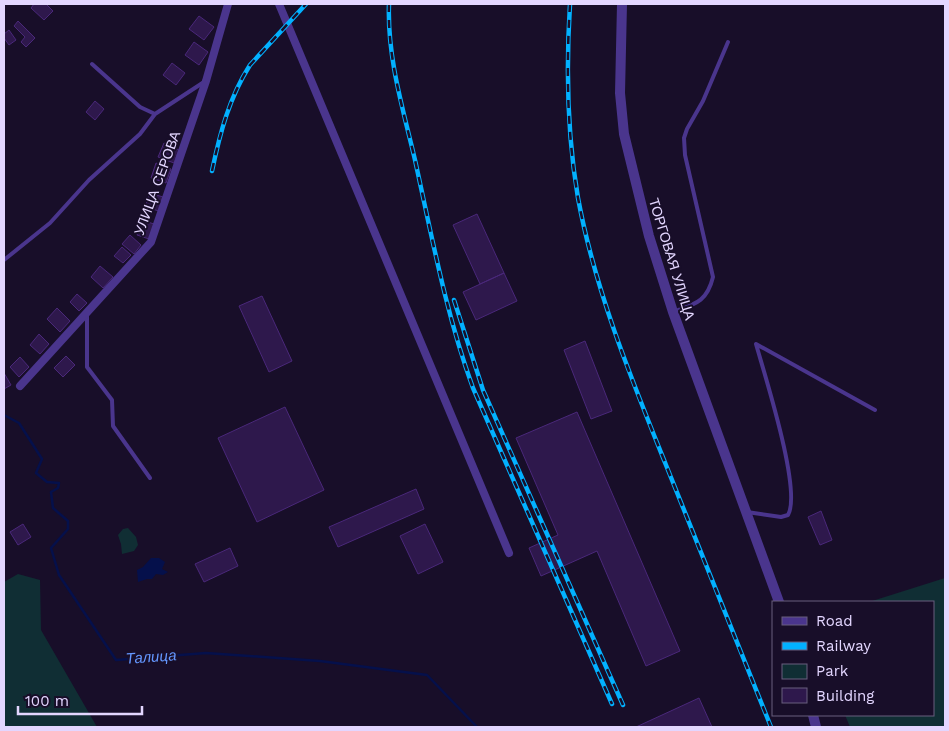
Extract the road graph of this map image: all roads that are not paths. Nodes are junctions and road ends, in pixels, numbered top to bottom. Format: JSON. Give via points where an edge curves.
{"nodes":[{"id":1,"x":228,"y":4,"type":"edge"},
{"id":2,"x":279,"y":4,"type":"edge"},
{"id":3,"x":622,"y":4,"type":"edge"},
{"id":4,"x":728,"y":42,"type":"dead end"},
{"id":5,"x":92,"y":64,"type":"dead end"},
{"id":6,"x":206,"y":81,"type":"junction"},
{"id":7,"x":155,"y":114,"type":"junction"},
{"id":8,"x":4,"y":260,"type":"edge"},
{"id":9,"x":87,"y":312,"type":"junction"},
{"id":10,"x":673,"y":312,"type":"junction"},
{"id":11,"x":20,"y":386,"type":"dead end"},
{"id":12,"x":875,"y":410,"type":"dead end"},
{"id":13,"x":150,"y":478,"type":"dead end"},
{"id":14,"x":747,"y":512,"type":"junction"},
{"id":15,"x":509,"y":554,"type":"dead end"},
{"id":16,"x":780,"y":601,"type":"edge"}],
"edges":[{"from":1,"to":6,"type":"street","name":"УЛИЦА СЕРОВА"},
{"from":2,"to":15,"type":"street"},
{"from":3,"to":10,"type":"street","name":"ТОРГОВАЯ УЛИЦА","via":[[620,93],[624,134],[649,236]]},
{"from":4,"to":10,"type":"lane","via":[[684,138],[713,277],[708,293],[702,299]]},
{"from":5,"to":7,"type":"lane","via":[[140,107]]},
{"from":6,"to":7,"type":"lane"},
{"from":6,"to":9,"type":"street","name":"УЛИЦА СЕРОВА","via":[[150,242]]},
{"from":7,"to":8,"type":"lane","via":[[140,134],[89,180],[50,222]]},
{"from":9,"to":11,"type":"street","name":"УЛИЦА СЕРОВА"},
{"from":9,"to":13,"type":"lane","via":[[87,367],[112,400],[113,426]]},
{"from":10,"to":14,"type":"street","name":"ТОРГОВАЯ УЛИЦА"},
{"from":12,"to":14,"type":"lane","via":[[756,344],[788,464],[792,498],[788,515],[781,517]]},
{"from":14,"to":16,"type":"street","name":"ТОРГОВАЯ УЛИЦА"}]}
